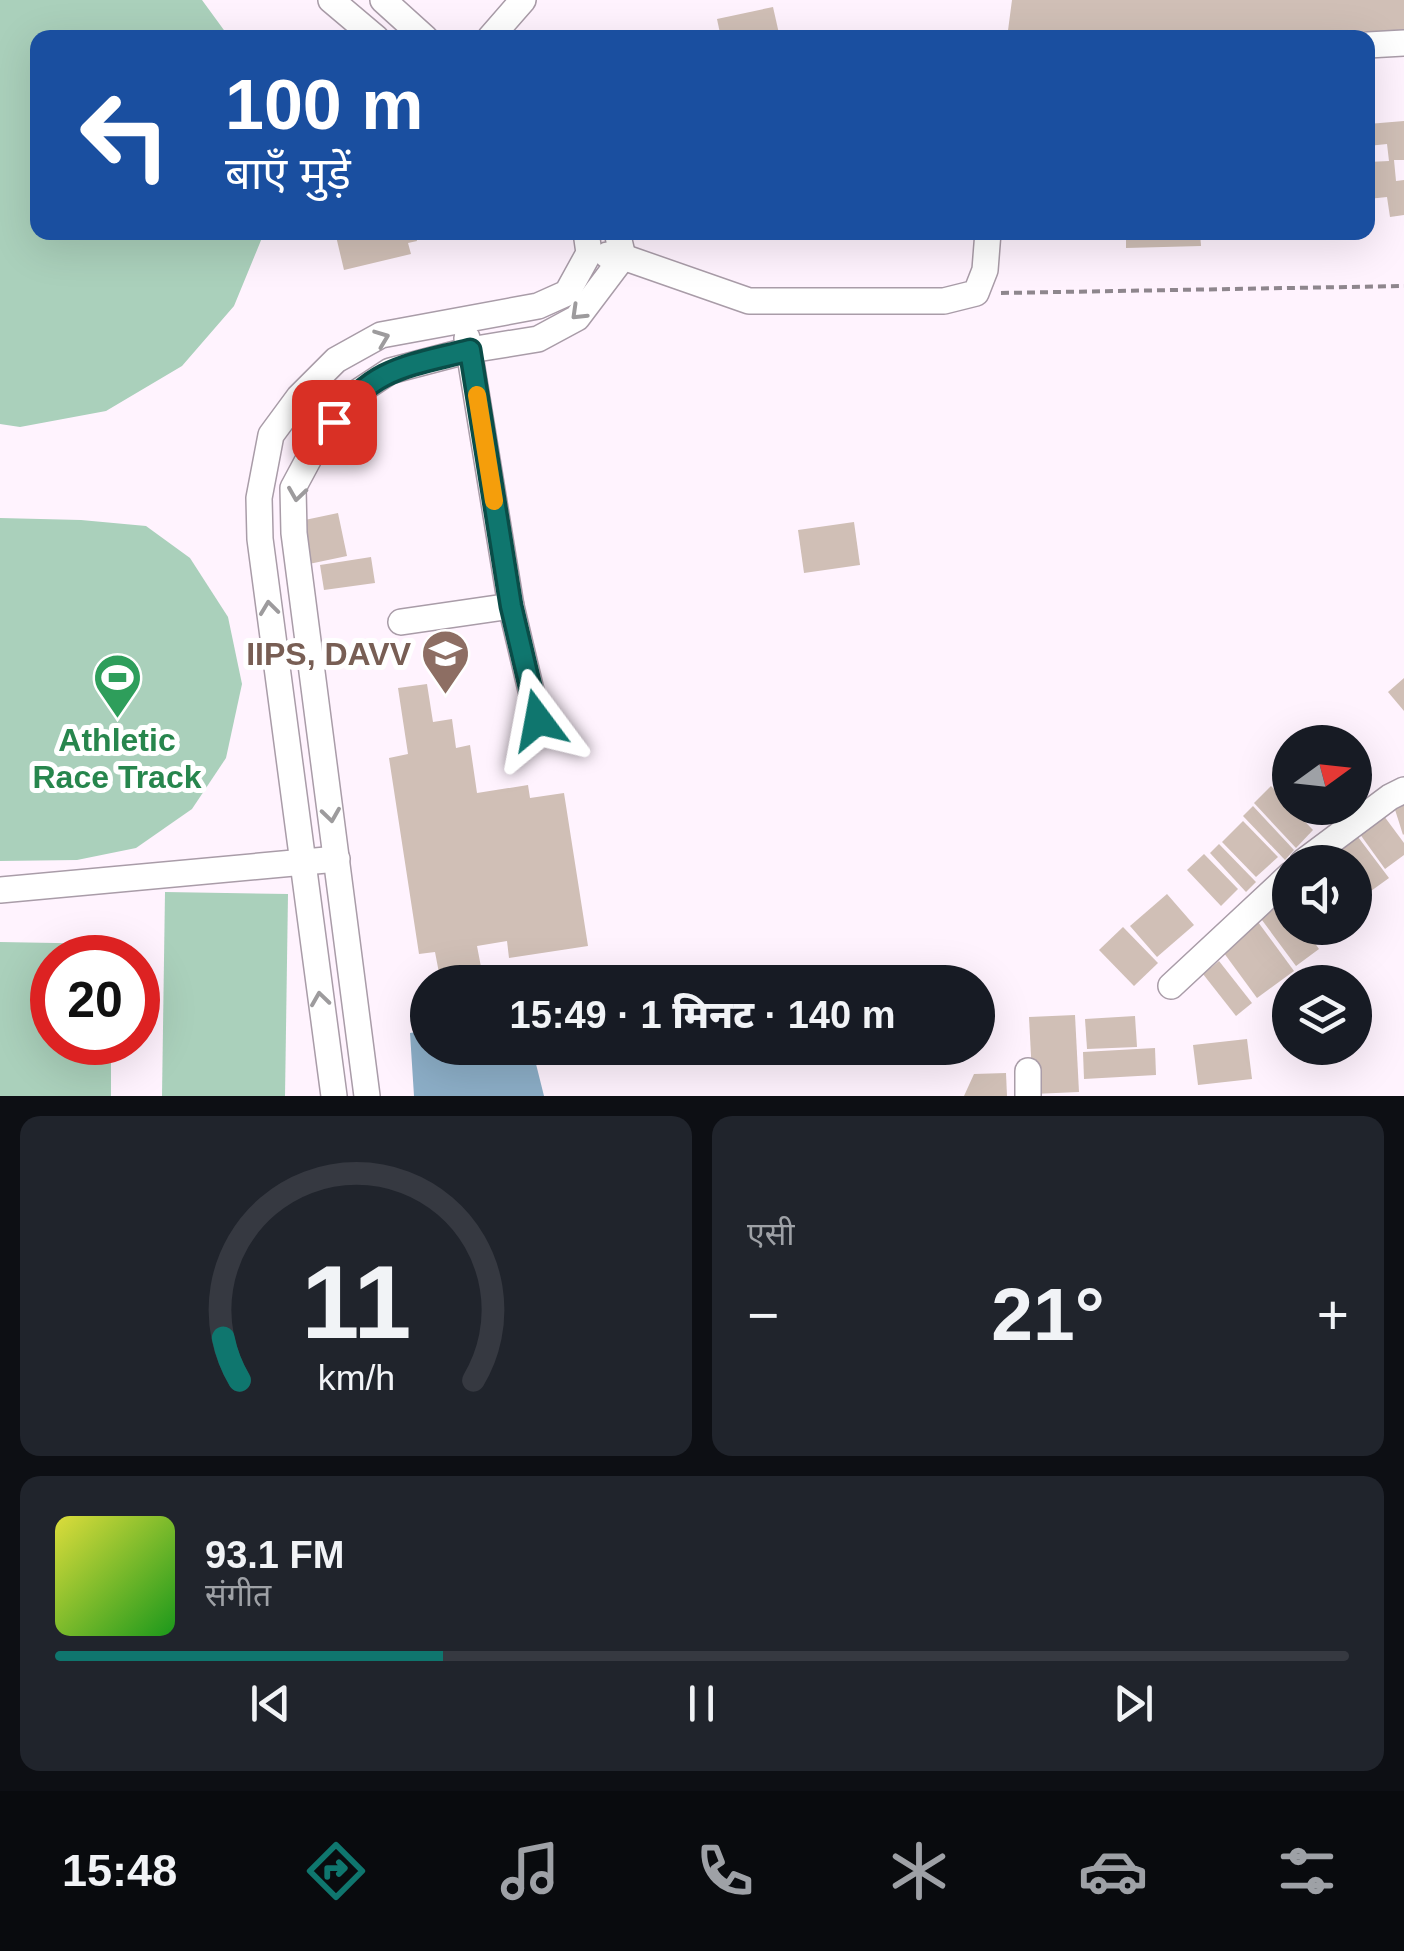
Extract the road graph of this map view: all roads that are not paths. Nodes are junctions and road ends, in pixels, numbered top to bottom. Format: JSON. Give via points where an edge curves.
{"nodes":[{"id":1,"x":330,"y":0,"type":"edge"},
{"id":2,"x":383,"y":0,"type":"edge"},
{"id":3,"x":523,"y":0,"type":"edge"},
{"id":4,"x":366,"y":30,"type":"edge"},
{"id":5,"x":416,"y":30,"type":"edge"},
{"id":6,"x":497,"y":30,"type":"edge"},
{"id":7,"x":1404,"y":43,"type":"edge"},
{"id":8,"x":1375,"y":45,"type":"edge"},
{"id":9,"x":987,"y":240,"type":"edge"},
{"id":10,"x":587,"y":243,"type":"edge"},
{"id":11,"x":620,"y":245,"type":"edge"},
{"id":12,"x":463,"y":318,"type":"junction"},
{"id":13,"x":470,"y":350,"type":"junction"},
{"id":14,"x":511,"y":606,"type":"junction"},
{"id":15,"x":402,"y":622,"type":"dead end"},
{"id":16,"x":538,"y":720,"type":"dead end"},
{"id":17,"x":1404,"y":790,"type":"edge"},
{"id":18,"x":1325,"y":845,"type":"edge"},
{"id":19,"x":337,"y":859,"type":"junction"},
{"id":20,"x":301,"y":863,"type":"junction"},
{"id":21,"x":0,"y":890,"type":"edge"},
{"id":22,"x":1272,"y":892,"type":"edge"},
{"id":23,"x":1171,"y":986,"type":"dead end"},
{"id":24,"x":334,"y":1096,"type":"edge"},
{"id":25,"x":366,"y":1096,"type":"edge"}],
"edges":[{"from":1,"to":4,"type":"street"},
{"from":2,"to":5,"type":"street"},
{"from":3,"to":6,"type":"street"},
{"from":7,"to":8,"type":"street"},
{"from":9,"to":11,"type":"street","via":[[976,293],[944,301],[749,301]]},
{"from":10,"to":11,"type":"street"},
{"from":10,"to":12,"type":"street","via":[[567,294],[538,306]]},
{"from":11,"to":13,"type":"street","one_way":true,"via":[[577,318],[538,340]]},
{"from":12,"to":13,"type":"street"},
{"from":20,"to":12,"type":"street","one_way":true,"via":[[260,539],[259,498],[272,435],[336,360],[381,335]]},
{"from":13,"to":14,"type":"street"},
{"from":13,"to":19,"type":"street","one_way":true,"via":[[390,371],[352,396],[293,488]]},
{"from":14,"to":15,"type":"street"},
{"from":14,"to":16,"type":"street"},
{"from":17,"to":18,"type":"street"},
{"from":19,"to":20,"type":"street"},
{"from":19,"to":25,"type":"street"},
{"from":20,"to":21,"type":"street"},
{"from":24,"to":20,"type":"street","one_way":true},
{"from":22,"to":23,"type":"street"}]}
